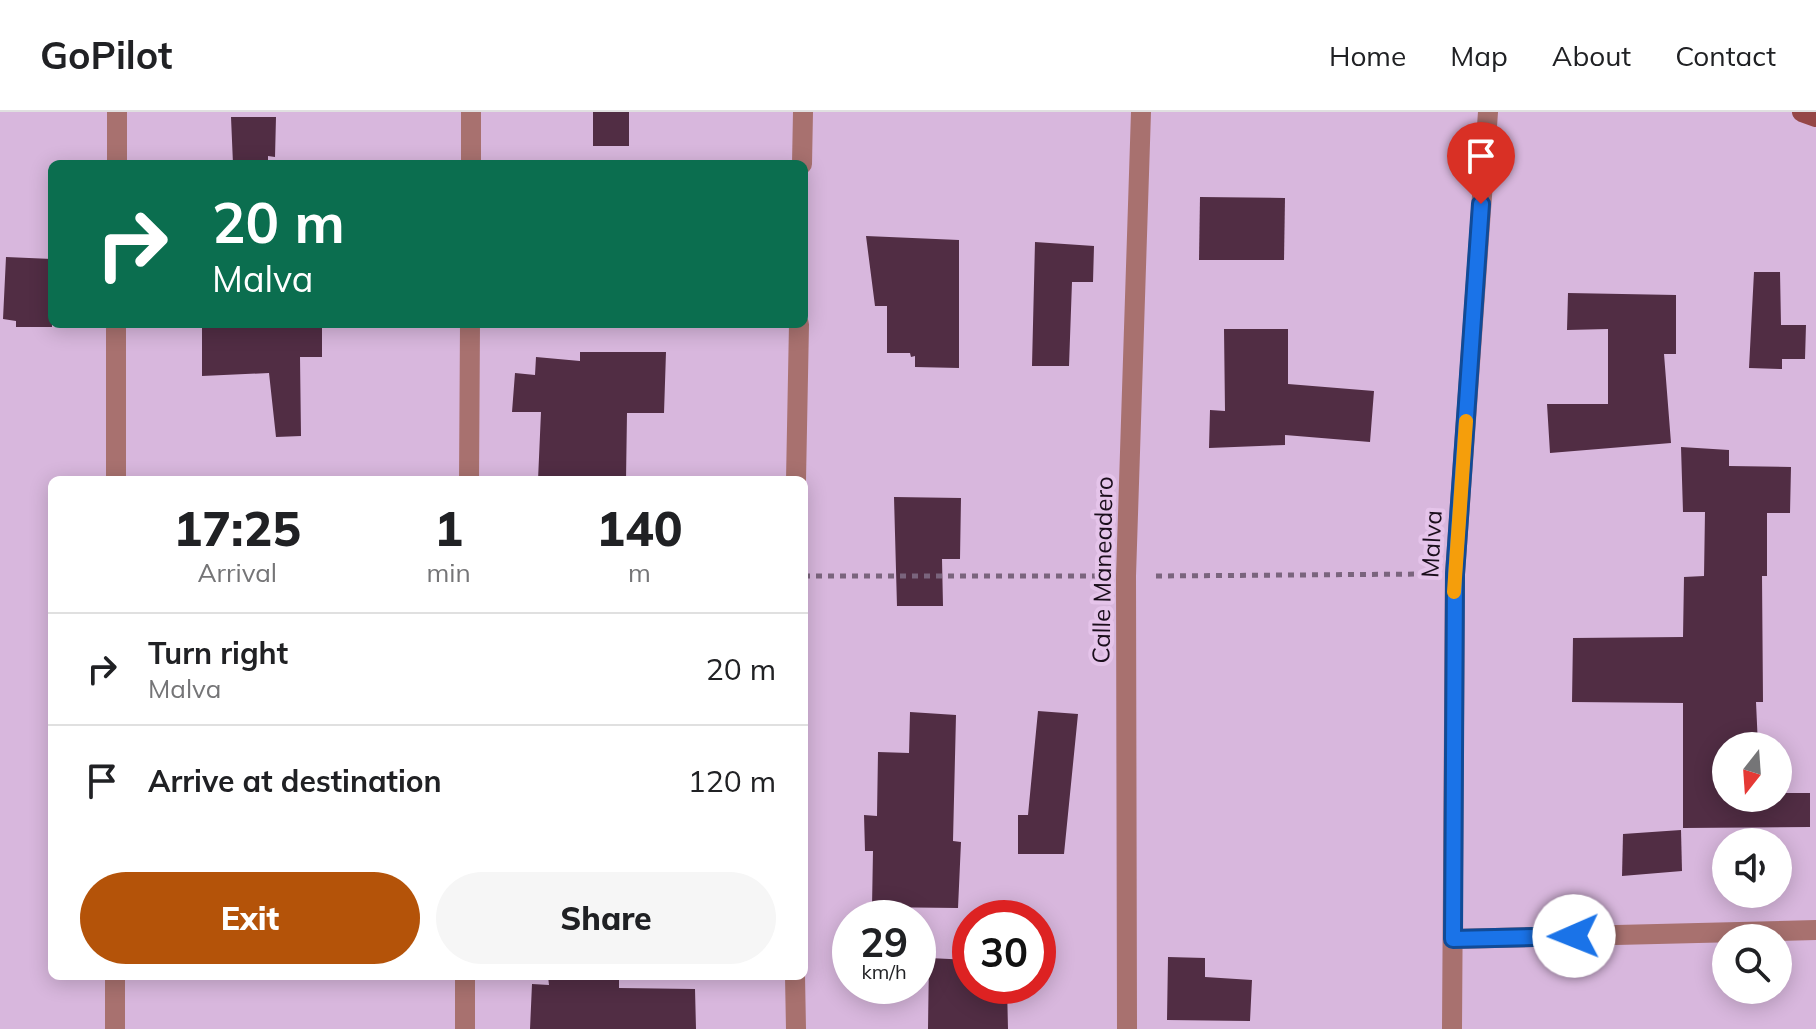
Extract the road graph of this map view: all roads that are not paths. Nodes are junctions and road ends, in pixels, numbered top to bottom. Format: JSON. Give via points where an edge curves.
{"nodes":[{"id":1,"x":117,"y":112,"type":"edge"},
{"id":2,"x":471,"y":112,"type":"edge"},
{"id":3,"x":803,"y":112,"type":"edge"},
{"id":4,"x":1141,"y":112,"type":"edge"},
{"id":5,"x":1488,"y":112,"type":"edge"},
{"id":6,"x":1802,"y":112,"type":"edge"},
{"id":7,"x":1816,"y":117,"type":"edge"},
{"id":8,"x":117,"y":160,"type":"edge"},
{"id":9,"x":471,"y":160,"type":"edge"},
{"id":10,"x":802,"y":160,"type":"edge"},
{"id":11,"x":116,"y":328,"type":"edge"},
{"id":12,"x":470,"y":328,"type":"edge"},
{"id":13,"x":799,"y":328,"type":"edge"},
{"id":14,"x":116,"y":476,"type":"edge"},
{"id":15,"x":469,"y":476,"type":"edge"},
{"id":16,"x":796,"y":476,"type":"edge"},
{"id":17,"x":1816,"y":930,"type":"edge"},
{"id":18,"x":1453,"y":939,"type":"junction"},
{"id":19,"x":115,"y":980,"type":"edge"},
{"id":20,"x":465,"y":980,"type":"edge"},
{"id":21,"x":795,"y":980,"type":"edge"},
{"id":22,"x":115,"y":1029,"type":"edge"},
{"id":23,"x":465,"y":1029,"type":"edge"},
{"id":24,"x":796,"y":1029,"type":"edge"},
{"id":25,"x":1127,"y":1029,"type":"edge"},
{"id":26,"x":1452,"y":1029,"type":"edge"}],
"edges":[{"from":1,"to":8,"type":"street"},
{"from":2,"to":9,"type":"street"},
{"from":3,"to":10,"type":"street"},
{"from":4,"to":25,"type":"street","name":"Calle Maneadero","via":[[1126,576]]},
{"from":5,"to":18,"type":"street","name":"Malva","via":[[1455,574]]},
{"from":6,"to":7,"type":"street"},
{"from":11,"to":14,"type":"street"},
{"from":12,"to":15,"type":"street"},
{"from":13,"to":16,"type":"street"},
{"from":17,"to":18,"type":"street"},
{"from":18,"to":26,"type":"street","name":"Malva"},
{"from":19,"to":22,"type":"street"},
{"from":20,"to":23,"type":"street"},
{"from":21,"to":24,"type":"street"}]}
